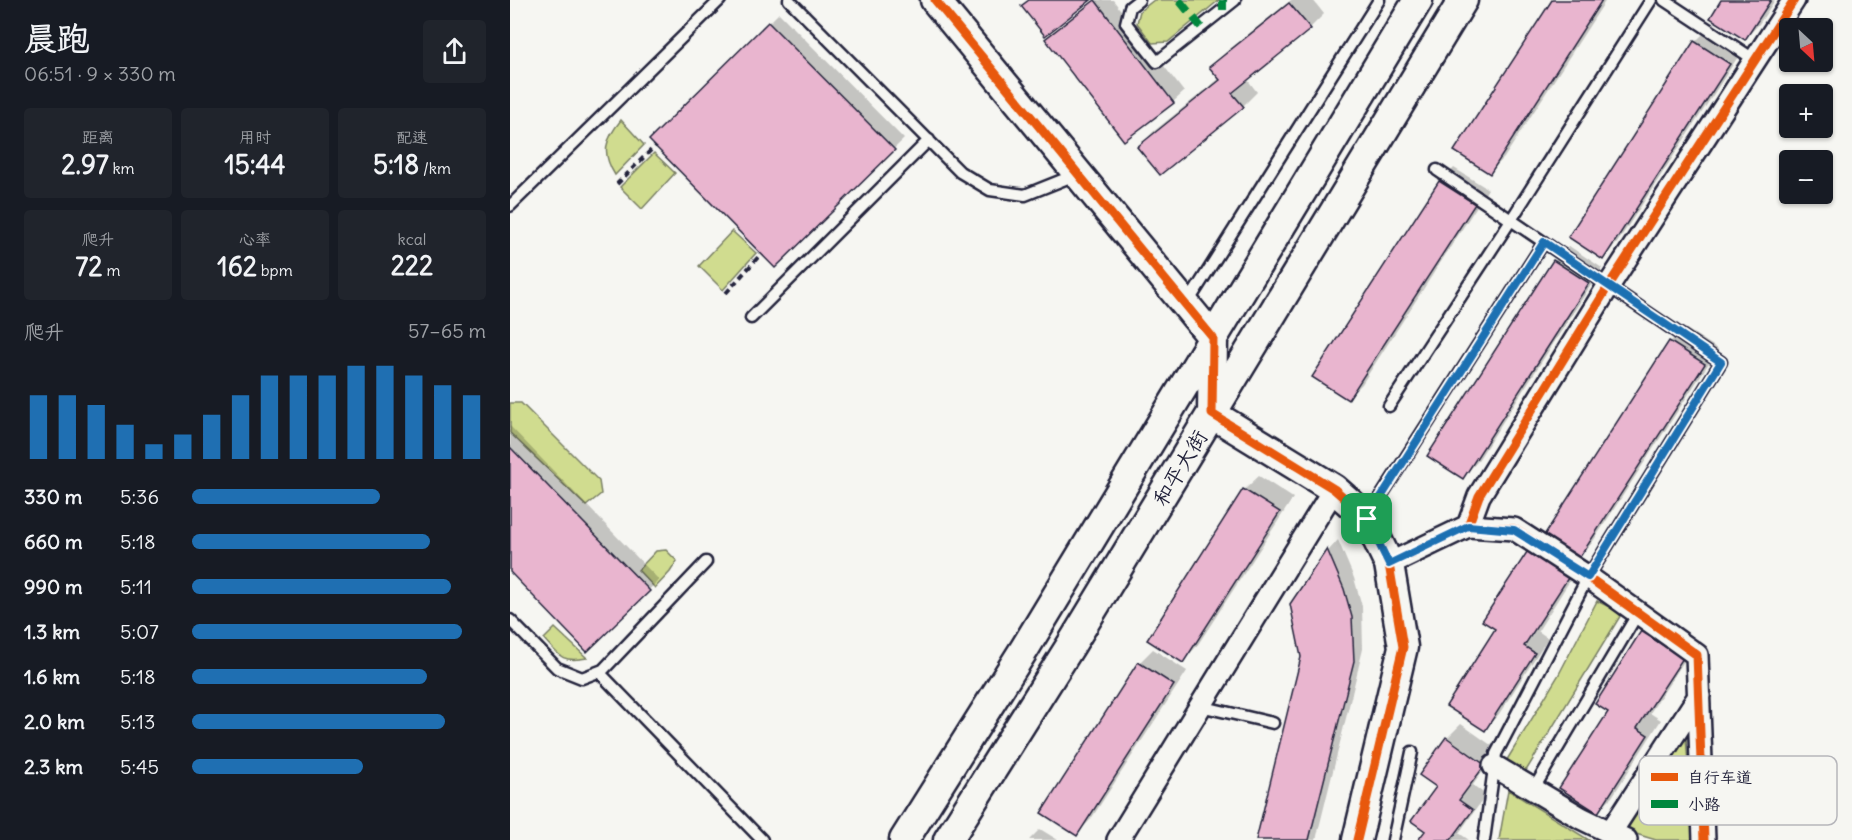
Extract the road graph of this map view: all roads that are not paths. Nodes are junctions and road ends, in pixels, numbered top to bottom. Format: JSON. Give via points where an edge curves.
{"nodes":[{"id":1,"x":720,"y":0,"type":"edge"},
{"id":2,"x":789,"y":0,"type":"edge"},
{"id":3,"x":935,"y":0,"type":"edge"},
{"id":4,"x":1139,"y":0,"type":"edge"},
{"id":5,"x":1235,"y":0,"type":"edge"},
{"id":6,"x":1379,"y":0,"type":"edge"},
{"id":7,"x":1418,"y":0,"type":"edge"},
{"id":8,"x":1462,"y":0,"type":"edge"},
{"id":9,"x":1651,"y":0,"type":"edge"},
{"id":10,"x":1664,"y":0,"type":"edge"},
{"id":11,"x":1794,"y":0,"type":"edge"},
{"id":12,"x":1755,"y":60,"type":"junction"},
{"id":13,"x":929,"y":140,"type":"junction"},
{"id":14,"x":1437,"y":170,"type":"dead end"},
{"id":15,"x":1078,"y":174,"type":"junction"},
{"id":16,"x":510,"y":206,"type":"edge"},
{"id":17,"x":1511,"y":220,"type":"junction"},
{"id":18,"x":1544,"y":242,"type":"junction"},
{"id":19,"x":1609,"y":285,"type":"junction"},
{"id":20,"x":1186,"y":306,"type":"junction"},
{"id":21,"x":751,"y":318,"type":"dead end"},
{"id":22,"x":1213,"y":338,"type":"junction"},
{"id":23,"x":1389,"y":406,"type":"dead end"},
{"id":24,"x":1212,"y":414,"type":"junction"},
{"id":25,"x":1334,"y":489,"type":"junction"},
{"id":26,"x":1367,"y":519,"type":"junction"},
{"id":27,"x":1468,"y":526,"type":"junction"},
{"id":28,"x":706,"y":561,"type":"dead end"},
{"id":29,"x":1389,"y":564,"type":"junction"},
{"id":30,"x":1588,"y":577,"type":"junction"},
{"id":31,"x":1638,"y":613,"type":"junction"},
{"id":32,"x":510,"y":620,"type":"edge"},
{"id":33,"x":599,"y":672,"type":"junction"},
{"id":34,"x":1699,"y":696,"type":"junction"},
{"id":35,"x":1200,"y":706,"type":"junction"},
{"id":36,"x":1273,"y":723,"type":"dead end"},
{"id":37,"x":1412,"y":752,"type":"dead end"},
{"id":38,"x":1664,"y":756,"type":"edge"},
{"id":39,"x":1701,"y":756,"type":"edge"},
{"id":40,"x":1494,"y":766,"type":"junction"},
{"id":41,"x":1533,"y":790,"type":"junction"},
{"id":42,"x":1639,"y":800,"type":"edge"},
{"id":43,"x":1703,"y":825,"type":"edge"},
{"id":44,"x":1618,"y":836,"type":"edge"},
{"id":45,"x":762,"y":840,"type":"edge"},
{"id":46,"x":904,"y":840,"type":"edge"},
{"id":47,"x":948,"y":840,"type":"edge"},
{"id":48,"x":1118,"y":840,"type":"edge"},
{"id":49,"x":1358,"y":840,"type":"edge"},
{"id":50,"x":1393,"y":840,"type":"edge"},
{"id":51,"x":1484,"y":840,"type":"edge"},
{"id":52,"x":1704,"y":840,"type":"edge"}],
"edges":[{"from":1,"to":16,"type":"lane"},
{"from":2,"to":13,"type":"lane"},
{"from":3,"to":15,"type":"main road"},
{"from":4,"to":5,"type":"lane","via":[[1130,7],[1126,23],[1157,62]]},
{"from":6,"to":20,"type":"lane"},
{"from":7,"to":22,"type":"main road","name":"和平大街"},
{"from":8,"to":24,"type":"main road","name":"和平大街"},
{"from":9,"to":17,"type":"lane"},
{"from":10,"to":12,"type":"lane"},
{"from":11,"to":12,"type":"street"},
{"from":12,"to":19,"type":"street"},
{"from":13,"to":15,"type":"lane","via":[[960,172],[990,190],[1025,195]]},
{"from":13,"to":21,"type":"lane"},
{"from":14,"to":17,"type":"lane"},
{"from":15,"to":20,"type":"main road"},
{"from":17,"to":18,"type":"lane"},
{"from":17,"to":23,"type":"lane"},
{"from":18,"to":19,"type":"lane"},
{"from":18,"to":26,"type":"lane"},
{"from":19,"to":27,"type":"street","via":[[1479,496]]},
{"from":19,"to":30,"type":"lane","via":[[1721,362]]},
{"from":20,"to":22,"type":"main road"},
{"from":22,"to":24,"type":"main road"},
{"from":22,"to":46,"type":"main road","name":"和平大街"},
{"from":24,"to":25,"type":"main road"},
{"from":24,"to":47,"type":"main road","name":"和平大街"},
{"from":25,"to":26,"type":"main road"},
{"from":25,"to":35,"type":"street"},
{"from":26,"to":29,"type":"main road"},
{"from":27,"to":29,"type":"street"},
{"from":27,"to":30,"type":"street","via":[[1514,530]]},
{"from":28,"to":33,"type":"lane"},
{"from":29,"to":49,"type":"main road","via":[[1403,647]]},
{"from":30,"to":31,"type":"street"},
{"from":30,"to":40,"type":"lane","via":[[1496,754]]},
{"from":31,"to":34,"type":"street","via":[[1697,655]]},
{"from":31,"to":41,"type":"lane"},
{"from":32,"to":33,"type":"lane","via":[[557,668],[582,678]]},
{"from":33,"to":45,"type":"lane"},
{"from":34,"to":38,"type":"street"},
{"from":34,"to":39,"type":"street"},
{"from":35,"to":36,"type":"lane"},
{"from":35,"to":48,"type":"street"},
{"from":37,"to":50,"type":"lane"},
{"from":40,"to":41,"type":"street"},
{"from":40,"to":51,"type":"lane"},
{"from":41,"to":44,"type":"street"},
{"from":42,"to":44,"type":"street"},
{"from":43,"to":52,"type":"street"}]}
